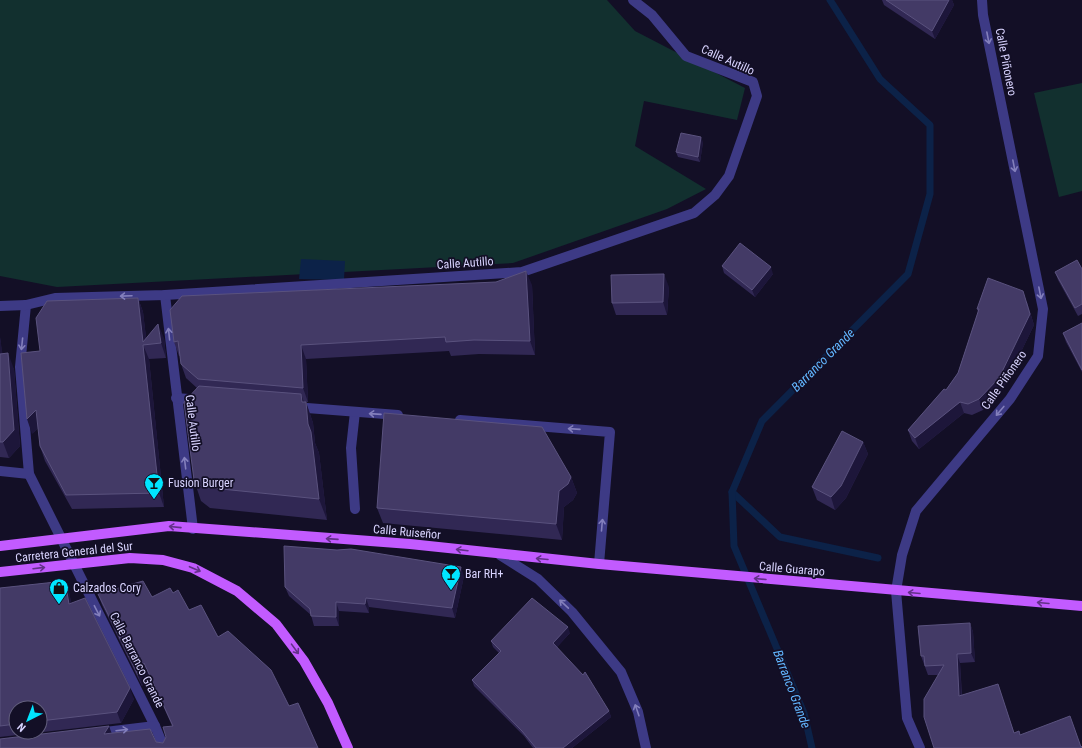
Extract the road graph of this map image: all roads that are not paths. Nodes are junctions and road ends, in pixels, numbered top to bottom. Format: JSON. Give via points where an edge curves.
{"nodes":[{"id":1,"x":633,"y":0,"type":"edge"},
{"id":2,"x":982,"y":0,"type":"edge"},
{"id":3,"x":165,"y":295,"type":"junction"},
{"id":4,"x":26,"y":305,"type":"junction"},
{"id":5,"x":0,"y":306,"type":"edge"},
{"id":6,"x":176,"y":398,"type":"junction"},
{"id":7,"x":215,"y":401,"type":"edge"},
{"id":8,"x":285,"y":406,"type":"edge"},
{"id":9,"x":355,"y":412,"type":"junction"},
{"id":10,"x":409,"y":416,"type":"edge"},
{"id":11,"x":448,"y":419,"type":"edge"},
{"id":12,"x":0,"y":471,"type":"edge"},
{"id":13,"x":29,"y":474,"type":"junction"},
{"id":14,"x":354,"y":510,"type":"dead end"},
{"id":15,"x":193,"y":529,"type":"junction"},
{"id":16,"x":62,"y":538,"type":"junction"},
{"id":17,"x":0,"y":546,"type":"edge"},
{"id":18,"x":500,"y":555,"type":"junction"},
{"id":19,"x":74,"y":564,"type":"junction"},
{"id":20,"x":599,"y":564,"type":"junction"},
{"id":21,"x":0,"y":572,"type":"edge"},
{"id":22,"x":896,"y":591,"type":"junction"},
{"id":23,"x":1082,"y":606,"type":"edge"},
{"id":24,"x":155,"y":726,"type":"junction"},
{"id":25,"x":85,"y":734,"type":"edge"},
{"id":26,"x":164,"y":748,"type":"edge"},
{"id":27,"x":348,"y":748,"type":"edge"},
{"id":28,"x":646,"y":748,"type":"edge"},
{"id":29,"x":920,"y":748,"type":"edge"}],
"edges":[{"from":1,"to":3,"type":"street","name":"Calle Autillo","via":[[652,15],[686,56],[753,82],[757,96],[729,176],[715,195],[694,213],[522,272]]},
{"from":2,"to":22,"type":"street","name":"Calle Piñonero","one_way":true,"via":[[1043,309],[1038,356],[1010,398],[916,511],[902,555]]},
{"from":3,"to":4,"type":"street","one_way":true,"via":[[55,298]]},
{"from":6,"to":3,"type":"street","name":"Calle Autillo","one_way":true},
{"from":4,"to":5,"type":"street"},
{"from":4,"to":13,"type":"street","one_way":true,"via":[[20,366]]},
{"from":6,"to":7,"type":"street"},
{"from":15,"to":6,"type":"street","name":"Calle Autillo","one_way":true},
{"from":8,"to":9,"type":"street"},
{"from":10,"to":9,"type":"street","one_way":true},
{"from":9,"to":14,"type":"street","via":[[351,448]]},
{"from":20,"to":11,"type":"street","one_way":true,"via":[[610,432]]},
{"from":12,"to":13,"type":"street"},
{"from":13,"to":16,"type":"street","name":"Calle Barranco Grande"},
{"from":15,"to":16,"type":"main road","name":"Calle Ruiseñor","one_way":true,"via":[[169,526]]},
{"from":18,"to":15,"type":"main road","name":"Calle Ruiseñor","one_way":true,"via":[[410,544]]},
{"from":16,"to":17,"type":"main road","name":"Carretera General del Sur"},
{"from":16,"to":19,"type":"street","name":"Calle Barranco Grande"},
{"from":20,"to":18,"type":"main road","name":"Calle Guarapo","one_way":true},
{"from":28,"to":18,"type":"street","name":"Calle Ruiseñor","one_way":true,"via":[[638,712],[621,672],[572,612],[538,579]]},
{"from":21,"to":19,"type":"main road","name":"Carretera General del Sur","one_way":true},
{"from":19,"to":24,"type":"street","name":"Calle Barranco Grande","one_way":true},
{"from":19,"to":27,"type":"main road","name":"Carretera General del Sur","one_way":true,"via":[[130,558],[163,560],[193,568],[237,591],[276,624],[304,661],[328,703]]},
{"from":22,"to":20,"type":"main road","name":"Calle Guarapo","one_way":true},
{"from":23,"to":22,"type":"main road","name":"Calle Guarapo","one_way":true},
{"from":22,"to":29,"type":"street","name":"Calle Piñonero","via":[[907,718]]},
{"from":25,"to":24,"type":"street","one_way":true},
{"from":24,"to":26,"type":"street","name":"Calle Barranco Grande"}]}
